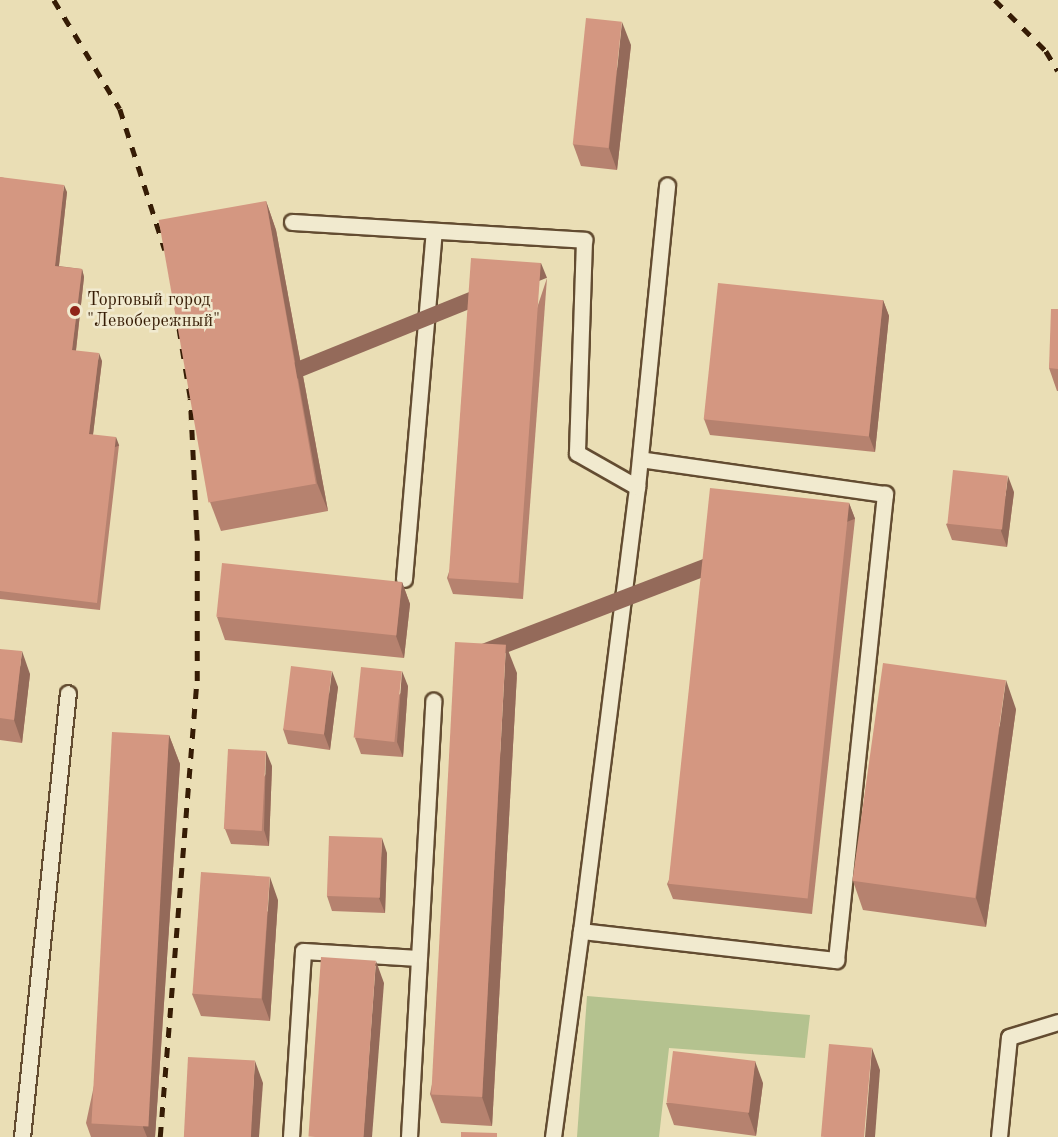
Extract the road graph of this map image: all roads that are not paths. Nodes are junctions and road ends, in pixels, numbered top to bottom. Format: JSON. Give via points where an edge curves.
{"nodes":[{"id":1,"x":668,"y":185,"type":"dead end"},
{"id":2,"x":292,"y":222,"type":"dead end"},
{"id":3,"x":434,"y":231,"type":"junction"},
{"id":4,"x":640,"y":459,"type":"junction"},
{"id":5,"x":637,"y":487,"type":"junction"},
{"id":6,"x":404,"y":579,"type":"dead end"},
{"id":7,"x":68,"y":693,"type":"dead end"},
{"id":8,"x":433,"y":701,"type":"dead end"},
{"id":9,"x":582,"y":931,"type":"junction"},
{"id":10,"x":419,"y":958,"type":"junction"},
{"id":11,"x":1058,"y":1022,"type":"edge"},
{"id":12,"x":22,"y":1137,"type":"edge"},
{"id":13,"x":291,"y":1137,"type":"edge"},
{"id":14,"x":409,"y":1137,"type":"edge"},
{"id":15,"x":553,"y":1137,"type":"edge"},
{"id":16,"x":999,"y":1137,"type":"edge"}],
"edges":[{"from":1,"to":4,"type":"lane"},
{"from":2,"to":3,"type":"lane"},
{"from":3,"to":5,"type":"lane","via":[[584,240],[577,453]]},
{"from":3,"to":6,"type":"lane"},
{"from":4,"to":5,"type":"lane"},
{"from":4,"to":9,"type":"lane","via":[[885,494],[836,960]]},
{"from":5,"to":9,"type":"lane"},
{"from":7,"to":12,"type":"lane"},
{"from":8,"to":10,"type":"lane"},
{"from":9,"to":15,"type":"lane"},
{"from":10,"to":13,"type":"lane","via":[[303,951]]},
{"from":10,"to":14,"type":"lane"},
{"from":11,"to":16,"type":"lane","via":[[1009,1037]]}]}
